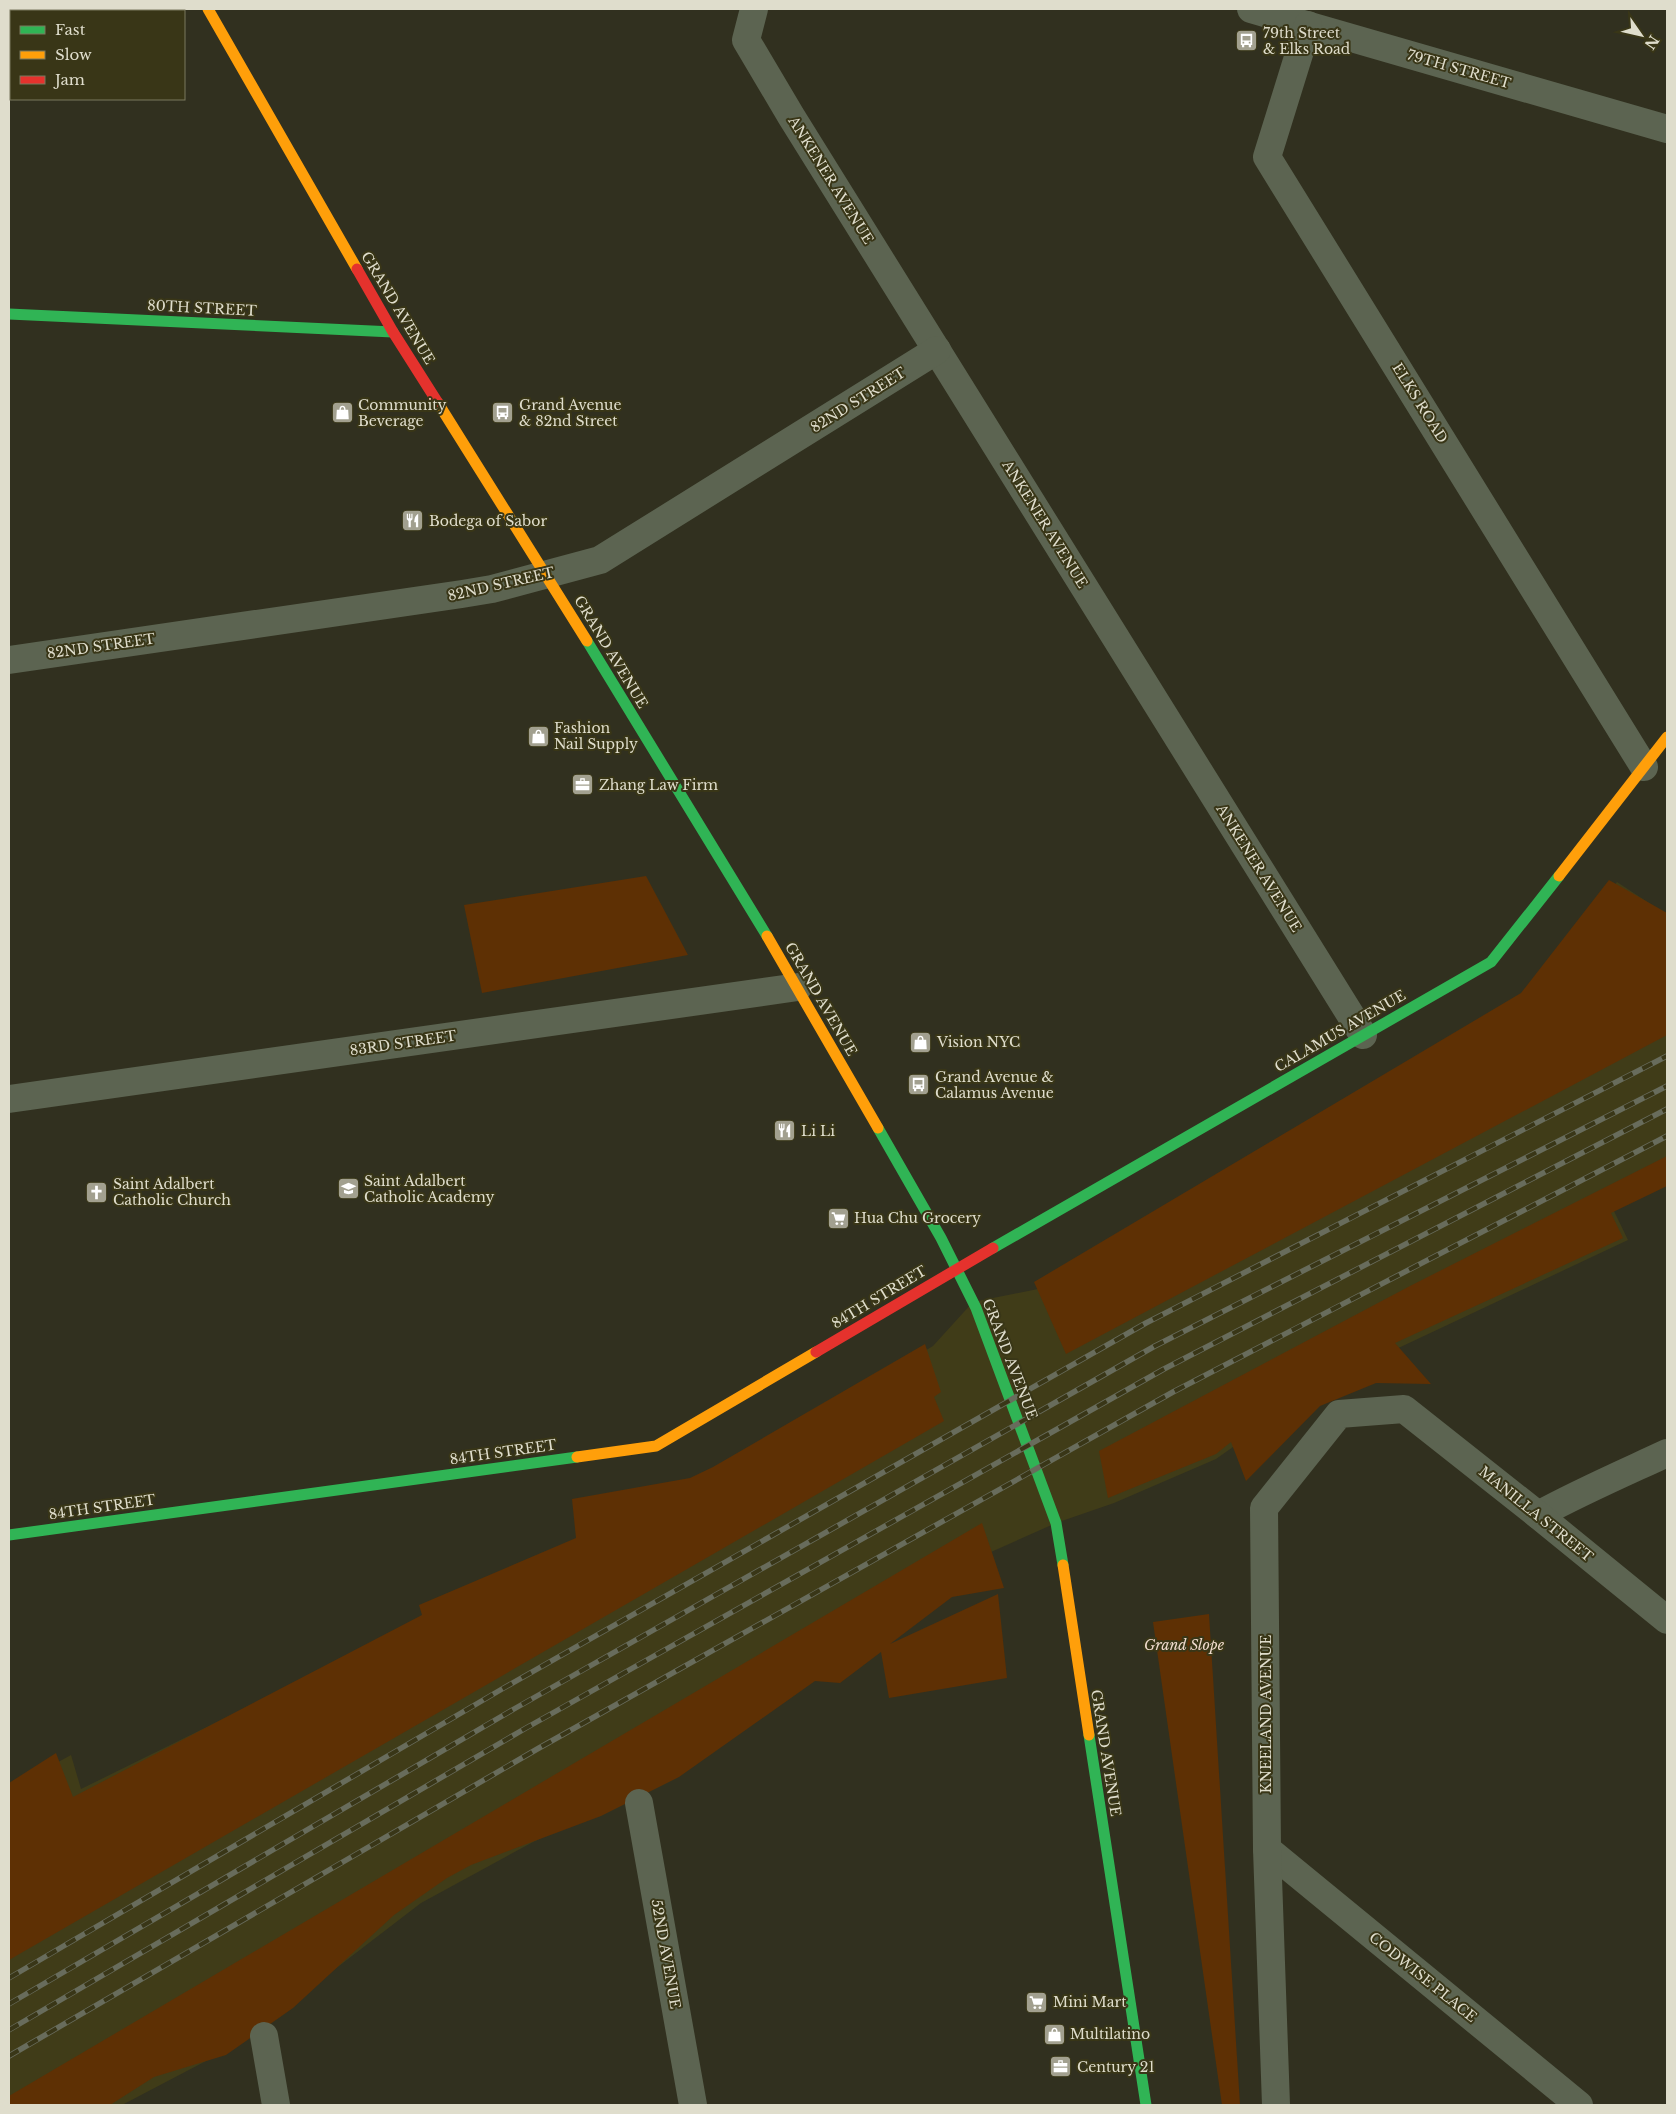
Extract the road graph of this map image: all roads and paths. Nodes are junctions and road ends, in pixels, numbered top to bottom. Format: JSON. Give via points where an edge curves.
{"nodes":[{"id":1,"x":208,"y":9,"type":"edge"},
{"id":2,"x":754,"y":9,"type":"edge"},
{"id":3,"x":1251,"y":9,"type":"edge"},
{"id":4,"x":1308,"y":25,"type":"junction"},
{"id":5,"x":1667,"y":129,"type":"edge"},
{"id":6,"x":9,"y":314,"type":"edge"},
{"id":7,"x":393,"y":332,"type":"junction"},
{"id":8,"x":937,"y":350,"type":"junction"},
{"id":9,"x":546,"y":575,"type":"junction"},
{"id":10,"x":9,"y":660,"type":"edge"},
{"id":11,"x":1667,"y":737,"type":"edge"},
{"id":12,"x":1644,"y":766,"type":"junction"},
{"id":13,"x":798,"y":987,"type":"junction"},
{"id":14,"x":1363,"y":1035,"type":"junction"},
{"id":15,"x":9,"y":1099,"type":"edge"},
{"id":16,"x":957,"y":1268,"type":"junction"},
{"id":17,"x":1404,"y":1409,"type":"joint"},
{"id":18,"x":1667,"y":1452,"type":"edge"},
{"id":19,"x":1538,"y":1515,"type":"junction"},
{"id":20,"x":9,"y":1535,"type":"edge"},
{"id":21,"x":1667,"y":1620,"type":"edge"},
{"id":22,"x":639,"y":1803,"type":"dead end"},
{"id":23,"x":1267,"y":1849,"type":"junction"},
{"id":24,"x":264,"y":2036,"type":"dead end"},
{"id":25,"x":276,"y":2105,"type":"edge"},
{"id":26,"x":693,"y":2105,"type":"edge"},
{"id":27,"x":1146,"y":2105,"type":"edge"},
{"id":28,"x":1276,"y":2105,"type":"edge"},
{"id":29,"x":1579,"y":2105,"type":"edge"}],
"edges":[{"from":1,"to":7,"type":"main road","name":"GRAND AVENUE"},
{"from":2,"to":8,"type":"street","name":"ANKENER AVENUE","via":[[746,40]]},
{"from":3,"to":4,"type":"street","name":"79TH STREET"},
{"from":4,"to":5,"type":"street","name":"79TH STREET"},
{"from":4,"to":12,"type":"street","name":"ELKS ROAD","via":[[1267,156]]},
{"from":6,"to":7,"type":"main road","name":"80TH STREET"},
{"from":7,"to":9,"type":"main road","name":"GRAND AVENUE"},
{"from":8,"to":9,"type":"street","name":"82ND STREET","via":[[600,560]]},
{"from":8,"to":14,"type":"street","name":"ANKENER AVENUE"},
{"from":9,"to":10,"type":"street","name":"82ND STREET","via":[[462,594]]},
{"from":9,"to":13,"type":"main road","name":"GRAND AVENUE"},
{"from":11,"to":12,"type":"main road","name":"CALAMUS AVENUE"},
{"from":12,"to":14,"type":"main road","name":"CALAMUS AVENUE","via":[[1491,962]]},
{"from":13,"to":15,"type":"street","name":"83RD STREET"},
{"from":13,"to":16,"type":"main road","name":"GRAND AVENUE"},
{"from":14,"to":16,"type":"main road","name":"CALAMUS AVENUE"},
{"from":16,"to":20,"type":"main road","name":"84TH STREET","via":[[656,1446]]},
{"from":16,"to":27,"type":"main road","name":"GRAND AVENUE","via":[[984,1330],[1056,1523]]},
{"from":17,"to":19,"type":"street","name":"MANILLA STREET"},
{"from":17,"to":23,"type":"street","name":"KNEELAND AVENUE","via":[[1339,1414],[1264,1508]]},
{"from":18,"to":19,"type":"street"},
{"from":19,"to":21,"type":"street","name":"MANILLA STREET"},
{"from":22,"to":26,"type":"street","name":"52ND AVENUE"},
{"from":23,"to":28,"type":"street","name":"KNEELAND AVENUE"},
{"from":23,"to":29,"type":"street","name":"CODWISE PLACE"},
{"from":24,"to":25,"type":"street"}]}
